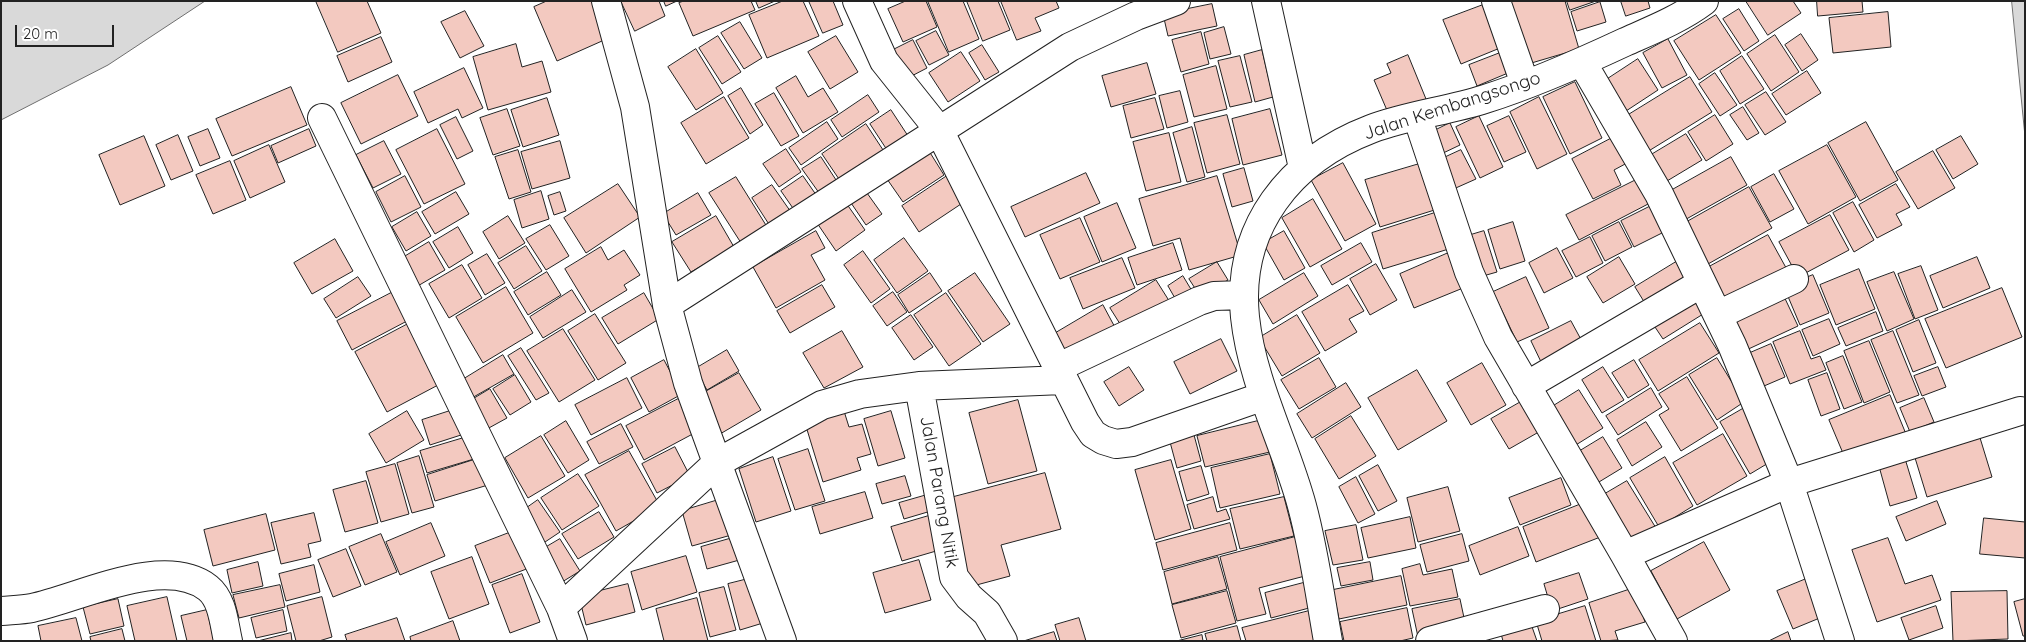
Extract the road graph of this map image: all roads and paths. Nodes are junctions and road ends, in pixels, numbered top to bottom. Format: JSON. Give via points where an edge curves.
{"nodes":[{"id":1,"x":606,"y":1,"type":"edge"},
{"id":2,"x":857,"y":1,"type":"edge"},
{"id":3,"x":1176,"y":1,"type":"edge"},
{"id":4,"x":1266,"y":1,"type":"edge"},
{"id":5,"x":1496,"y":1,"type":"edge"},
{"id":6,"x":1704,"y":1,"type":"edge"},
{"id":7,"x":1582,"y":62,"type":"junction"},
{"id":8,"x":1526,"y":84,"type":"junction"},
{"id":9,"x":1417,"y":116,"type":"junction"},
{"id":10,"x":322,"y":118,"type":"dead end"},
{"id":11,"x":939,"y":130,"type":"junction"},
{"id":12,"x":1303,"y":168,"type":"junction"},
{"id":13,"x":1794,"y":279,"type":"dead end"},
{"id":14,"x":1702,"y":283,"type":"junction"},
{"id":15,"x":1244,"y":295,"type":"junction"},
{"id":16,"x":667,"y":305,"type":"junction"},
{"id":17,"x":1718,"y":316,"type":"junction"},
{"id":18,"x":1060,"y":374,"type":"junction"},
{"id":19,"x":919,"y":386,"type":"junction"},
{"id":20,"x":1526,"y":386,"type":"junction"},
{"id":21,"x":1264,"y":396,"type":"junction"},
{"id":22,"x":2020,"y":411,"type":"dead end"},
{"id":23,"x":717,"y":463,"type":"junction"},
{"id":24,"x":1789,"y":483,"type":"junction"},
{"id":25,"x":1625,"y":555,"type":"junction"},
{"id":26,"x":561,"y":608,"type":"junction"},
{"id":27,"x":1544,"y":609,"type":"dead end"},
{"id":28,"x":1,"y":610,"type":"edge"},
{"id":29,"x":567,"y":639,"type":"edge"},
{"id":30,"x":228,"y":641,"type":"edge"},
{"id":31,"x":782,"y":641,"type":"edge"},
{"id":32,"x":1003,"y":641,"type":"edge"},
{"id":33,"x":1328,"y":641,"type":"edge"},
{"id":34,"x":1430,"y":641,"type":"edge"},
{"id":35,"x":1673,"y":641,"type":"edge"},
{"id":36,"x":1840,"y":641,"type":"edge"}],
"edges":[{"from":1,"to":16,"type":"street","via":[[635,107]]},
{"from":2,"to":11,"type":"street","via":[[884,61]]},
{"from":3,"to":11,"type":"street","via":[[1070,47]]},
{"from":4,"to":12,"type":"street"},
{"from":5,"to":8,"type":"street"},
{"from":6,"to":7,"type":"street","name":"Jalan Kembangsongo","via":[[1687,14]]},
{"from":7,"to":8,"type":"street","name":"Jalan Kembangsongo"},
{"from":7,"to":14,"type":"street","via":[[1659,194]]},
{"from":8,"to":9,"type":"street","name":"Jalan Kembangsongo","via":[[1485,99]]},
{"from":9,"to":12,"type":"street","name":"Jalan Kembangsongo","via":[[1371,129]]},
{"from":9,"to":20,"type":"street","via":[[1469,272],[1498,337]]},
{"from":10,"to":26,"type":"street"},
{"from":11,"to":16,"type":"street"},
{"from":11,"to":18,"type":"street"},
{"from":12,"to":15,"type":"street","name":"Jalan Kembangsongo","via":[[1281,190],[1265,215],[1248,263]]},
{"from":13,"to":17,"type":"street"},
{"from":14,"to":17,"type":"street"},
{"from":14,"to":20,"type":"street"},
{"from":15,"to":18,"type":"street","via":[[1214,296],[1199,301]]},
{"from":15,"to":21,"type":"street","name":"Jalan Kembangsongo","via":[[1249,343]]},
{"from":16,"to":23,"type":"street","via":[[688,383]]},
{"from":17,"to":24,"type":"street"},
{"from":18,"to":19,"type":"street"},
{"from":18,"to":21,"type":"street","via":[[1093,434],[1116,444],[1132,442]]},
{"from":19,"to":23,"type":"street","via":[[860,394],[822,405]]},
{"from":19,"to":32,"type":"street","name":"Jalan Parang Nitik","via":[[954,577],[987,613]]},
{"from":20,"to":25,"type":"street"},
{"from":21,"to":33,"type":"street","name":"Jalan Kembangsongo","via":[[1302,507]]},
{"from":22,"to":24,"type":"street"},
{"from":23,"to":26,"type":"street"},
{"from":23,"to":31,"type":"street"},
{"from":24,"to":25,"type":"street"},
{"from":24,"to":36,"type":"street"},
{"from":25,"to":35,"type":"street"},
{"from":26,"to":29,"type":"street"},
{"from":27,"to":34,"type":"street"},
{"from":28,"to":30,"type":"street","via":[[31,608],[137,577],[187,576],[209,589],[219,602]]}]}
